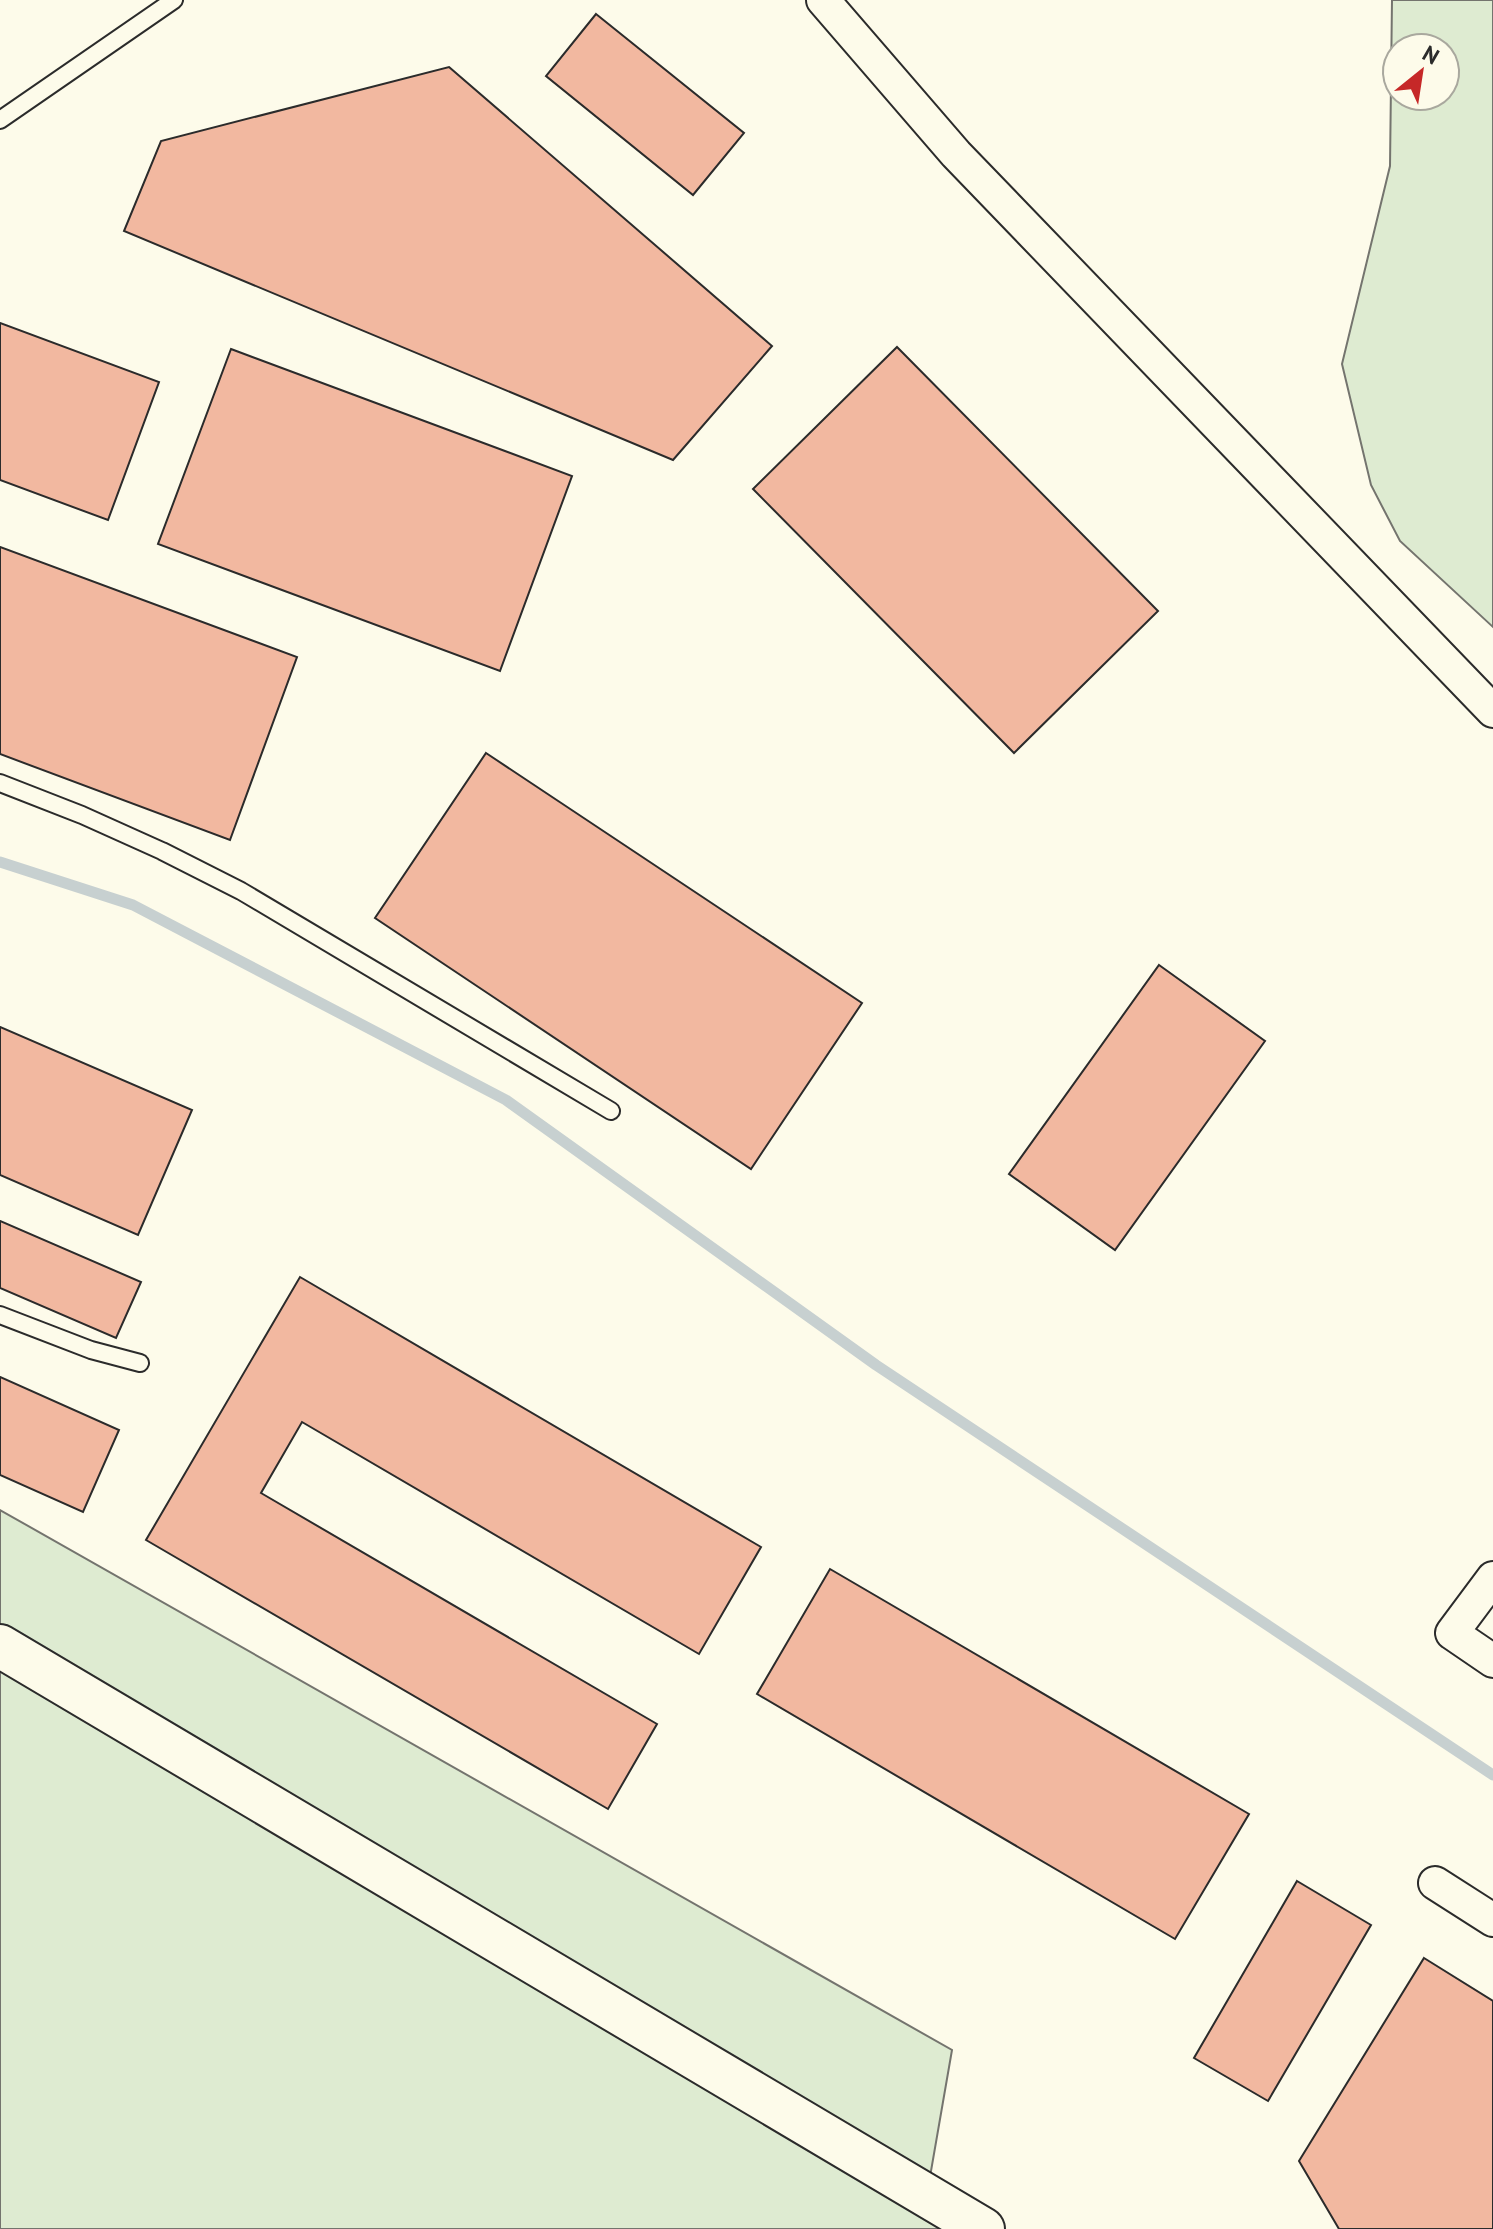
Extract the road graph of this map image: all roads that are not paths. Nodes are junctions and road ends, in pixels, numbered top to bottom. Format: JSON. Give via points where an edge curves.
{"nodes":[{"id":1,"x":174,"y":0,"type":"edge"},
{"id":2,"x":823,"y":0,"type":"edge"},
{"id":3,"x":0,"y":120,"type":"edge"},
{"id":4,"x":1493,"y":711,"type":"edge"},
{"id":5,"x":0,"y":783,"type":"edge"},
{"id":6,"x":611,"y":1111,"type":"dead end"},
{"id":7,"x":0,"y":1315,"type":"edge"},
{"id":8,"x":140,"y":1363,"type":"dead end"},
{"id":9,"x":1493,"y":1578,"type":"edge"},
{"id":10,"x":0,"y":1646,"type":"edge"},
{"id":11,"x":1493,"y":1661,"type":"edge"},
{"id":12,"x":1435,"y":1883,"type":"dead end"},
{"id":13,"x":1493,"y":1920,"type":"edge"},
{"id":14,"x":983,"y":2229,"type":"edge"}],
"edges":[{"from":1,"to":3,"type":"lane"},
{"from":2,"to":4,"type":"street","via":[[956,154]]},
{"from":5,"to":6,"type":"lane","via":[[162,851],[241,891]]},
{"from":7,"to":8,"type":"lane"},
{"from":9,"to":11,"type":"street","via":[[1452,1633]]},
{"from":10,"to":14,"type":"street"},
{"from":12,"to":13,"type":"street"}]}
